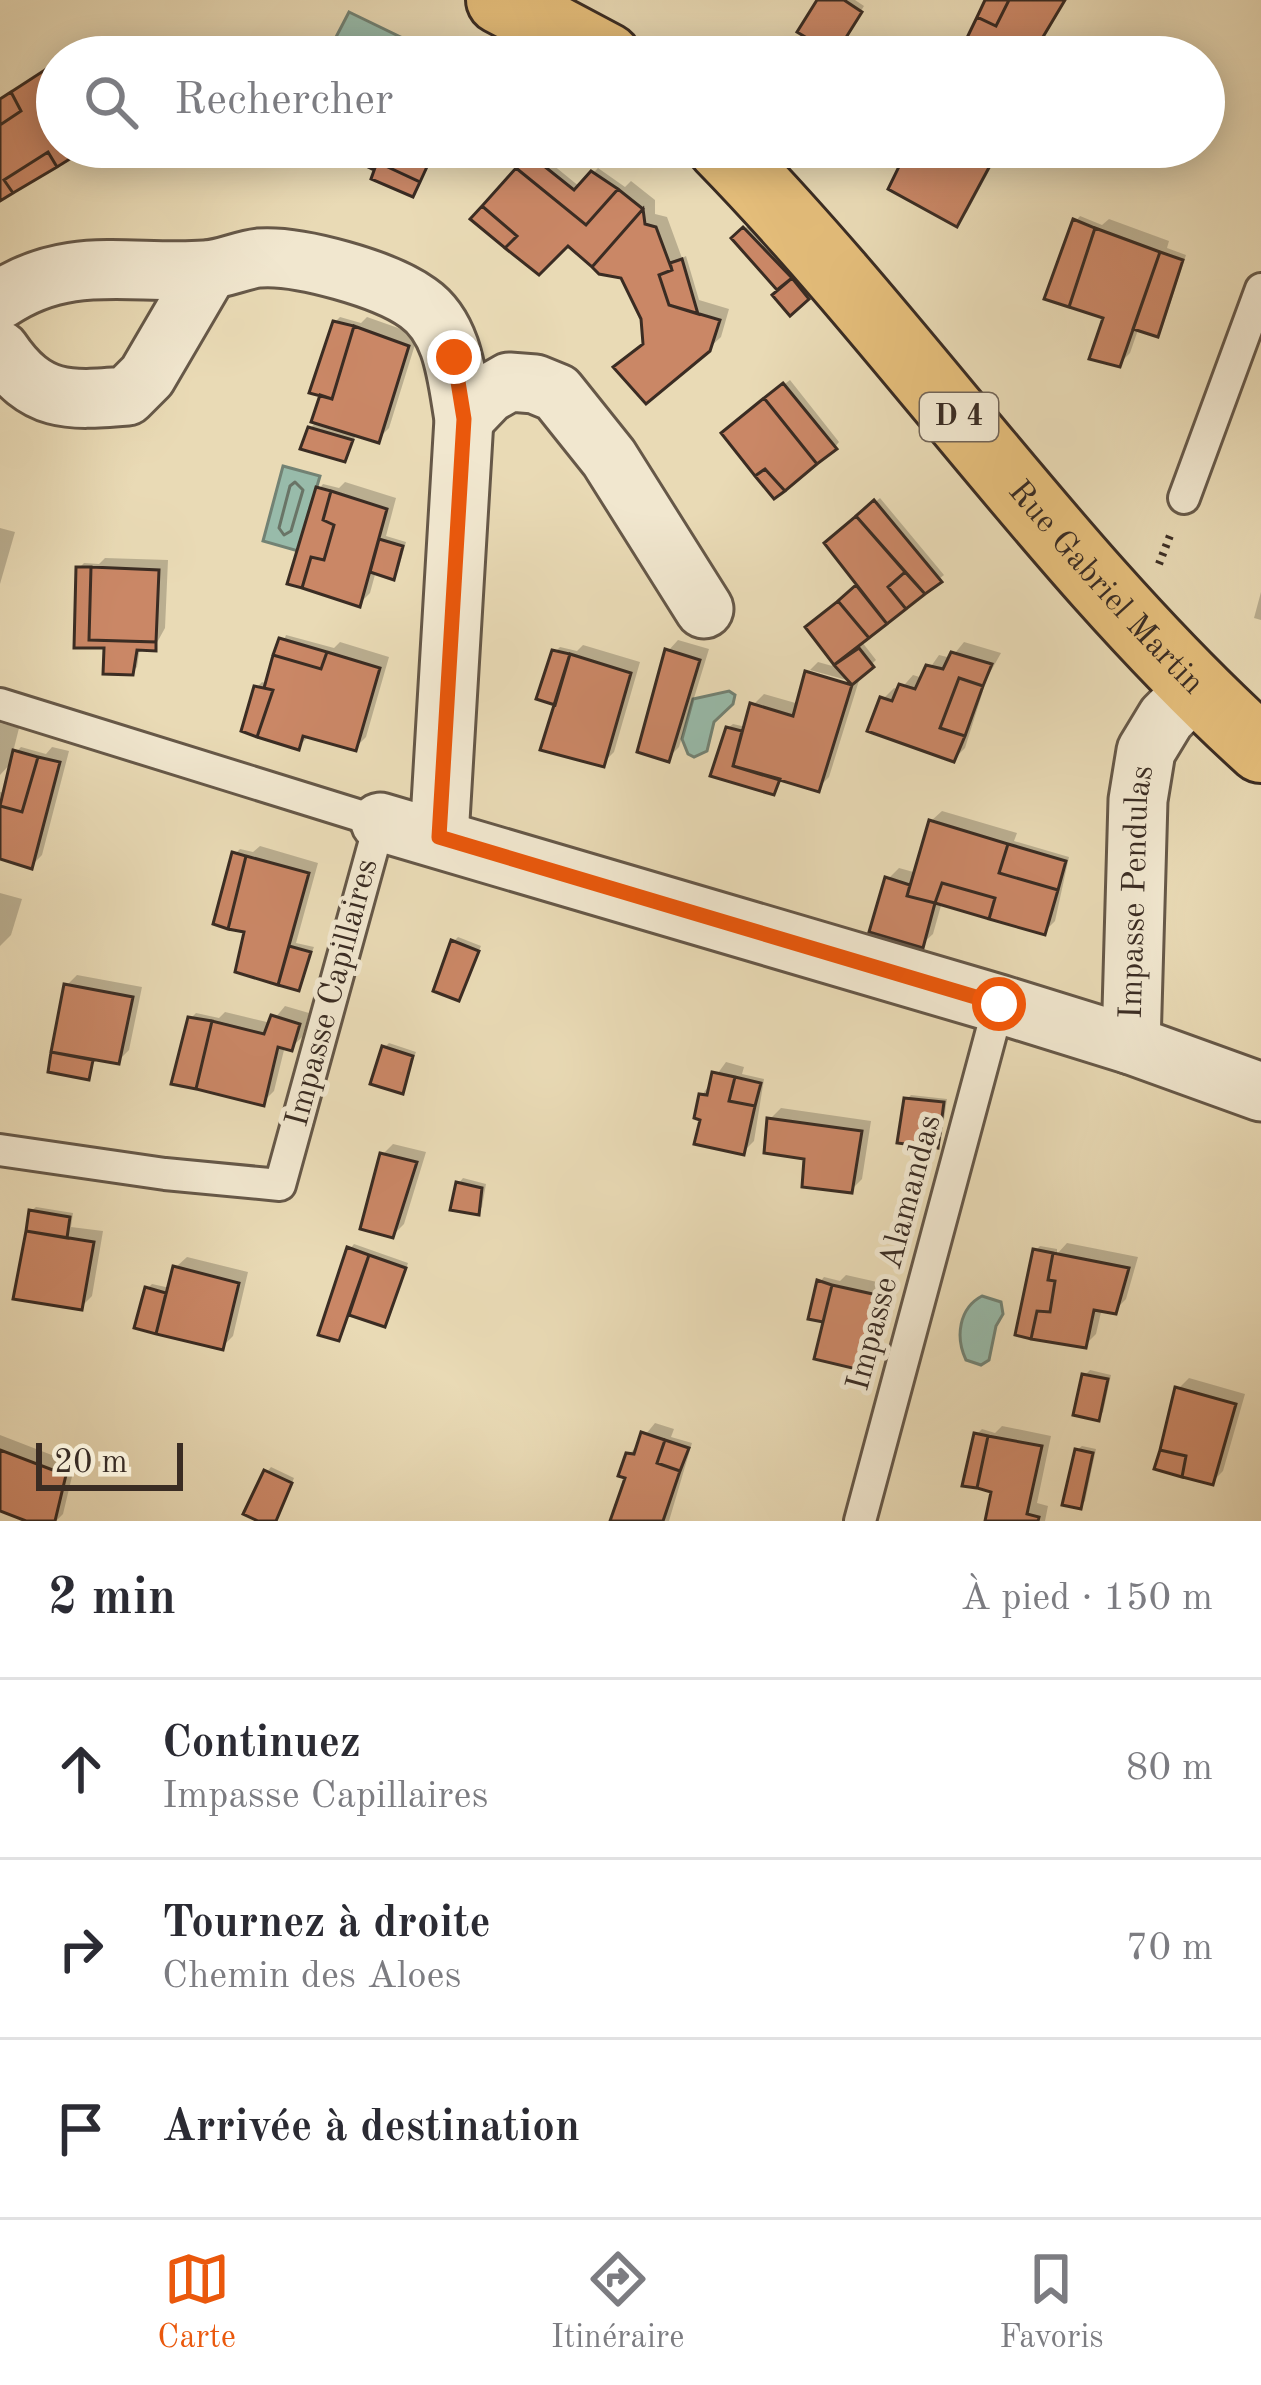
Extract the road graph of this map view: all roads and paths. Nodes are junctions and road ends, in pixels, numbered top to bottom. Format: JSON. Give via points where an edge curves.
{"nodes":[{"id":1,"x":500,"y":0,"type":"edge"},
{"id":2,"x":568,"y":36,"type":"edge"},
{"id":3,"x":741,"y":168,"type":"edge"},
{"id":4,"x":209,"y":270,"type":"junction"},
{"id":5,"x":1261,"y":289,"type":"edge"},
{"id":6,"x":0,"y":300,"type":"edge"},
{"id":7,"x":0,"y":350,"type":"edge"},
{"id":8,"x":464,"y":419,"type":"junction"},
{"id":9,"x":1184,"y":498,"type":"dead end"},
{"id":10,"x":704,"y":609,"type":"dead end"},
{"id":11,"x":1195,"y":689,"type":"junction"},
{"id":12,"x":0,"y":704,"type":"edge"},
{"id":13,"x":1261,"y":749,"type":"edge"},
{"id":14,"x":380,"y":821,"type":"junction"},
{"id":15,"x":439,"y":837,"type":"junction"},
{"id":16,"x":999,"y":1004,"type":"junction"},
{"id":17,"x":1131,"y":1045,"type":"junction"},
{"id":18,"x":1261,"y":1092,"type":"edge"},
{"id":19,"x":0,"y":1150,"type":"edge"},
{"id":20,"x":860,"y":1521,"type":"edge"}],
"edges":[{"from":1,"to":2,"type":"main road"},
{"from":3,"to":11,"type":"main road","name":"Rue Gabriel Martin","number":"D 4"},
{"from":4,"to":6,"type":"street","via":[[77,269],[27,282]]},
{"from":4,"to":7,"type":"street","via":[[128,396],[44,393],[20,379]]},
{"from":4,"to":8,"type":"street","via":[[258,258],[310,261],[417,302],[454,357]]},
{"from":5,"to":9,"type":"lane"},
{"from":8,"to":10,"type":"street","via":[[509,382],[557,393],[609,458]]},
{"from":8,"to":15,"type":"street"},
{"from":11,"to":13,"type":"main road","name":"Rue Gabriel Martin","number":"D 4"},
{"from":11,"to":17,"type":"street","name":"Impasse Pendulas","via":[[1146,751]]},
{"from":12,"to":14,"type":"lane"},
{"from":14,"to":15,"type":"street","name":"Impasse Capillaires"},
{"from":14,"to":19,"type":"lane","name":"Impasse Capillaires","via":[[280,1185]]},
{"from":15,"to":16,"type":"street","name":"Impasse Capillaires"},
{"from":16,"to":17,"type":"street","name":"Impasse Capillaires"},
{"from":16,"to":20,"type":"lane","name":"Impasse Alamandas"},
{"from":17,"to":18,"type":"street","name":"Impasse Pendulas"}]}
